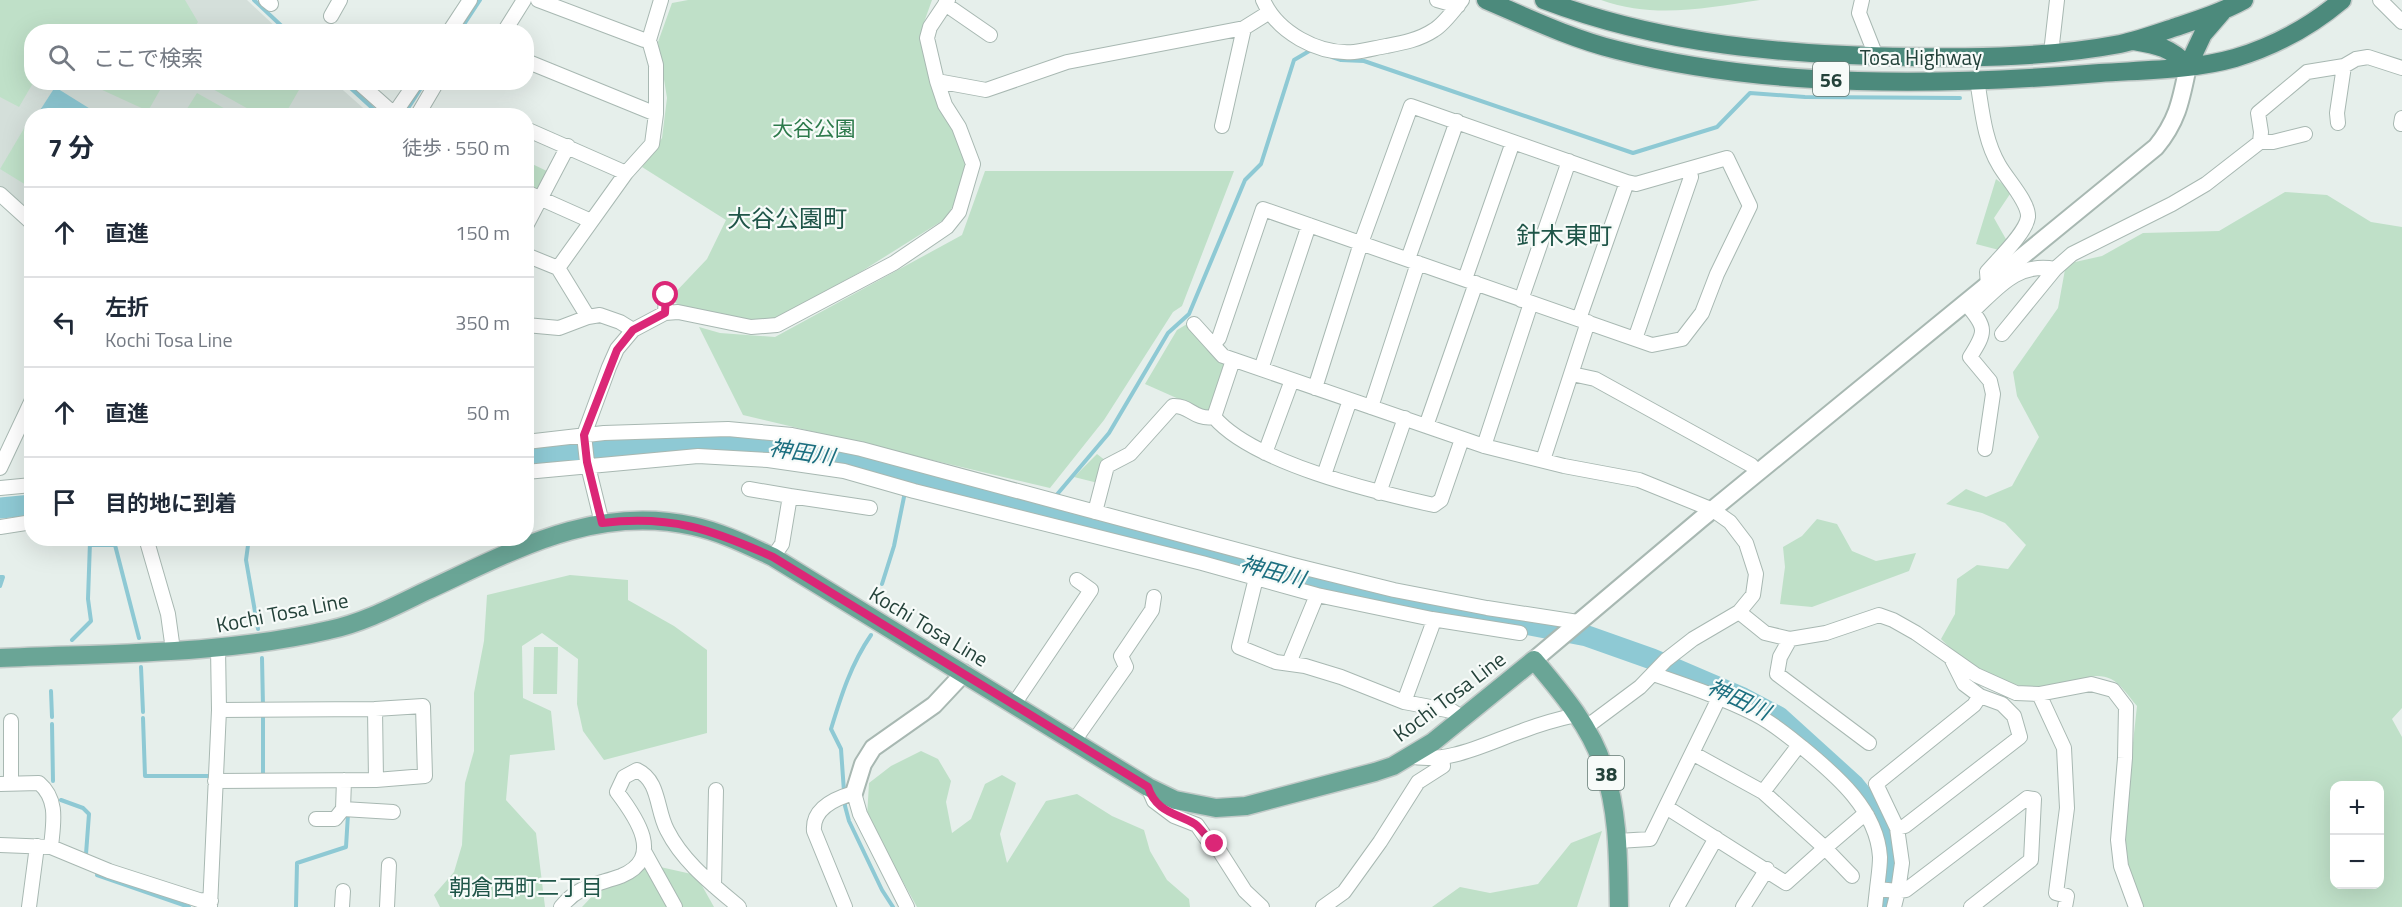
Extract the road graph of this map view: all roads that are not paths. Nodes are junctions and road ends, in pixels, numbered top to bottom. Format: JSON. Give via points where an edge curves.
{"nodes":[{"id":1,"x":340,"y":0,"type":"edge"},
{"id":2,"x":470,"y":0,"type":"edge"},
{"id":3,"x":524,"y":0,"type":"edge"},
{"id":4,"x":538,"y":0,"type":"edge"},
{"id":5,"x":661,"y":0,"type":"edge"},
{"id":6,"x":1437,"y":0,"type":"edge"},
{"id":7,"x":1486,"y":0,"type":"edge"},
{"id":8,"x":1544,"y":0,"type":"edge"},
{"id":9,"x":1862,"y":0,"type":"edge"},
{"id":10,"x":2057,"y":0,"type":"edge"},
{"id":11,"x":2244,"y":0,"type":"edge"},
{"id":12,"x":2342,"y":0,"type":"edge"},
{"id":13,"x":2380,"y":0,"type":"edge"},
{"id":14,"x":946,"y":2,"type":"edge"},
{"id":15,"x":1460,"y":3,"type":"edge"},
{"id":16,"x":1266,"y":7,"type":"edge"},
{"id":17,"x":2222,"y":11,"type":"junction"},
{"id":18,"x":331,"y":16,"type":"dead end"},
{"id":19,"x":2402,"y":22,"type":"edge"},
{"id":20,"x":455,"y":24,"type":"edge"},
{"id":21,"x":509,"y":24,"type":"edge"},
{"id":22,"x":1244,"y":28,"type":"junction"},
{"id":23,"x":990,"y":35,"type":"dead end"},
{"id":24,"x":649,"y":40,"type":"junction"},
{"id":25,"x":2134,"y":40,"type":"junction"},
{"id":26,"x":2051,"y":53,"type":"junction"},
{"id":27,"x":1876,"y":56,"type":"junction"},
{"id":28,"x":534,"y":64,"type":"edge"},
{"id":29,"x":2188,"y":66,"type":"junction"},
{"id":30,"x":2344,"y":66,"type":"junction"},
{"id":31,"x":2402,"y":68,"type":"edge"},
{"id":32,"x":1977,"y":80,"type":"junction"},
{"id":33,"x":937,"y":81,"type":"junction"},
{"id":34,"x":367,"y":90,"type":"edge"},
{"id":35,"x":410,"y":90,"type":"edge"},
{"id":36,"x":432,"y":90,"type":"edge"},
{"id":37,"x":387,"y":108,"type":"edge"},
{"id":38,"x":398,"y":108,"type":"edge"},
{"id":39,"x":422,"y":108,"type":"edge"},
{"id":40,"x":656,"y":114,"type":"junction"},
{"id":41,"x":1457,"y":121,"type":"junction"},
{"id":42,"x":2338,"y":123,"type":"dead end"},
{"id":43,"x":1221,"y":126,"type":"dead end"},
{"id":44,"x":534,"y":132,"type":"edge"},
{"id":45,"x":2305,"y":134,"type":"dead end"},
{"id":46,"x":1513,"y":142,"type":"junction"},
{"id":47,"x":2260,"y":142,"type":"junction"},
{"id":48,"x":568,"y":146,"type":"junction"},
{"id":49,"x":1569,"y":161,"type":"junction"},
{"id":50,"x":1689,"y":170,"type":"junction"},
{"id":51,"x":626,"y":173,"type":"junction"},
{"id":52,"x":1627,"y":182,"type":"junction"},
{"id":53,"x":0,"y":194,"type":"edge"},
{"id":54,"x":534,"y":195,"type":"edge"},
{"id":55,"x":541,"y":198,"type":"junction"},
{"id":56,"x":534,"y":211,"type":"edge"},
{"id":57,"x":24,"y":216,"type":"edge"},
{"id":58,"x":591,"y":221,"type":"junction"},
{"id":59,"x":1309,"y":225,"type":"junction"},
{"id":60,"x":1361,"y":243,"type":"junction"},
{"id":61,"x":534,"y":258,"type":"edge"},
{"id":62,"x":1413,"y":261,"type":"junction"},
{"id":63,"x":558,"y":268,"type":"junction"},
{"id":64,"x":2055,"y":269,"type":"junction"},
{"id":65,"x":1470,"y":281,"type":"junction"},
{"id":66,"x":1988,"y":285,"type":"junction"},
{"id":67,"x":666,"y":295,"type":"dead end"},
{"id":68,"x":1526,"y":301,"type":"junction"},
{"id":69,"x":1969,"y":307,"type":"junction"},
{"id":70,"x":665,"y":313,"type":"junction"},
{"id":71,"x":588,"y":317,"type":"junction"},
{"id":72,"x":1583,"y":320,"type":"junction"},
{"id":73,"x":1194,"y":324,"type":"dead end"},
{"id":74,"x":534,"y":326,"type":"edge"},
{"id":75,"x":633,"y":330,"type":"junction"},
{"id":76,"x":2002,"y":334,"type":"dead end"},
{"id":77,"x":1635,"y":339,"type":"junction"},
{"id":78,"x":1213,"y":345,"type":"junction"},
{"id":79,"x":1233,"y":360,"type":"junction"},
{"id":80,"x":1261,"y":369,"type":"junction"},
{"id":81,"x":1572,"y":374,"type":"junction"},
{"id":82,"x":1292,"y":380,"type":"junction"},
{"id":83,"x":1315,"y":387,"type":"junction"},
{"id":84,"x":1350,"y":400,"type":"junction"},
{"id":85,"x":1371,"y":407,"type":"junction"},
{"id":86,"x":24,"y":417,"type":"edge"},
{"id":87,"x":1214,"y":417,"type":"junction"},
{"id":88,"x":1405,"y":418,"type":"junction"},
{"id":89,"x":1426,"y":426,"type":"junction"},
{"id":90,"x":584,"y":437,"type":"junction"},
{"id":91,"x":1462,"y":439,"type":"junction"},
{"id":92,"x":534,"y":441,"type":"edge"},
{"id":93,"x":1484,"y":446,"type":"junction"},
{"id":94,"x":1984,"y":449,"type":"dead end"},
{"id":95,"x":1265,"y":453,"type":"junction"},
{"id":96,"x":1543,"y":460,"type":"junction"},
{"id":97,"x":588,"y":464,"type":"junction"},
{"id":98,"x":0,"y":468,"type":"edge"},
{"id":99,"x":534,"y":471,"type":"edge"},
{"id":100,"x":1758,"y":472,"type":"junction"},
{"id":101,"x":1324,"y":475,"type":"junction"},
{"id":102,"x":24,"y":486,"type":"edge"},
{"id":103,"x":0,"y":488,"type":"edge"},
{"id":104,"x":749,"y":489,"type":"dead end"},
{"id":105,"x":1380,"y":493,"type":"junction"},
{"id":106,"x":790,"y":496,"type":"junction"},
{"id":107,"x":870,"y":508,"type":"dead end"},
{"id":108,"x":1713,"y":510,"type":"junction"},
{"id":109,"x":1095,"y":512,"type":"junction"},
{"id":110,"x":602,"y":523,"type":"junction"},
{"id":111,"x":24,"y":524,"type":"edge"},
{"id":112,"x":0,"y":528,"type":"edge"},
{"id":113,"x":534,"y":542,"type":"edge"},
{"id":114,"x":148,"y":546,"type":"edge"},
{"id":115,"x":524,"y":546,"type":"edge"},
{"id":116,"x":773,"y":557,"type":"junction"},
{"id":117,"x":1256,"y":578,"type":"junction"},
{"id":118,"x":1077,"y":580,"type":"dead end"},
{"id":119,"x":1317,"y":595,"type":"junction"},
{"id":120,"x":1154,"y":597,"type":"dead end"},
{"id":121,"x":1739,"y":612,"type":"junction"},
{"id":122,"x":1432,"y":619,"type":"junction"},
{"id":123,"x":1575,"y":624,"type":"junction"},
{"id":124,"x":1520,"y":633,"type":"dead end"},
{"id":125,"x":1790,"y":639,"type":"junction"},
{"id":126,"x":218,"y":648,"type":"junction"},
{"id":127,"x":173,"y":650,"type":"junction"},
{"id":128,"x":0,"y":658,"type":"edge"},
{"id":129,"x":1951,"y":658,"type":"junction"},
{"id":130,"x":1534,"y":660,"type":"junction"},
{"id":131,"x":1289,"y":663,"type":"junction"},
{"id":132,"x":1659,"y":668,"type":"junction"},
{"id":133,"x":964,"y":673,"type":"junction"},
{"id":134,"x":2039,"y":694,"type":"junction"},
{"id":135,"x":1980,"y":696,"type":"junction"},
{"id":136,"x":1719,"y":698,"type":"junction"},
{"id":137,"x":1404,"y":702,"type":"junction"},
{"id":138,"x":1014,"y":704,"type":"junction"},
{"id":139,"x":375,"y":709,"type":"junction"},
{"id":140,"x":219,"y":710,"type":"junction"},
{"id":141,"x":1463,"y":718,"type":"junction"},
{"id":142,"x":11,"y":721,"type":"dead end"},
{"id":143,"x":1581,"y":721,"type":"junction"},
{"id":144,"x":1074,"y":741,"type":"junction"},
{"id":145,"x":1869,"y":743,"type":"dead end"},
{"id":146,"x":1799,"y":745,"type":"junction"},
{"id":147,"x":1692,"y":753,"type":"junction"},
{"id":148,"x":1409,"y":756,"type":"junction"},
{"id":149,"x":1442,"y":757,"type":"junction"},
{"id":150,"x":344,"y":780,"type":"junction"},
{"id":151,"x":376,"y":780,"type":"junction"},
{"id":152,"x":215,"y":781,"type":"junction"},
{"id":153,"x":6,"y":784,"type":"edge"},
{"id":154,"x":1148,"y":787,"type":"junction"},
{"id":155,"x":716,"y":790,"type":"dead end"},
{"id":156,"x":854,"y":792,"type":"junction"},
{"id":157,"x":1763,"y":792,"type":"junction"},
{"id":158,"x":1666,"y":807,"type":"junction"},
{"id":159,"x":343,"y":809,"type":"junction"},
{"id":160,"x":393,"y":812,"type":"dead end"},
{"id":161,"x":1867,"y":815,"type":"junction"},
{"id":162,"x":316,"y":819,"type":"dead end"},
{"id":163,"x":1898,"y":828,"type":"junction"},
{"id":164,"x":1716,"y":838,"type":"junction"},
{"id":165,"x":1618,"y":841,"type":"junction"},
{"id":166,"x":0,"y":845,"type":"edge"},
{"id":167,"x":44,"y":846,"type":"junction"},
{"id":168,"x":1825,"y":849,"type":"junction"},
{"id":169,"x":645,"y":853,"type":"junction"},
{"id":170,"x":388,"y":864,"type":"dead end"},
{"id":171,"x":1767,"y":869,"type":"junction"},
{"id":172,"x":1852,"y":876,"type":"dead end"},
{"id":173,"x":714,"y":885,"type":"junction"},
{"id":174,"x":1887,"y":890,"type":"junction"},
{"id":175,"x":343,"y":891,"type":"dead end"},
{"id":176,"x":210,"y":904,"type":"edge"},
{"id":177,"x":29,"y":907,"type":"edge"},
{"id":178,"x":342,"y":907,"type":"edge"},
{"id":179,"x":387,"y":907,"type":"edge"},
{"id":180,"x":561,"y":907,"type":"edge"},
{"id":181,"x":675,"y":907,"type":"edge"},
{"id":182,"x":739,"y":907,"type":"edge"},
{"id":183,"x":845,"y":907,"type":"edge"},
{"id":184,"x":907,"y":907,"type":"edge"},
{"id":185,"x":1262,"y":907,"type":"edge"},
{"id":186,"x":1323,"y":907,"type":"edge"},
{"id":187,"x":1619,"y":907,"type":"edge"},
{"id":188,"x":1677,"y":907,"type":"edge"},
{"id":189,"x":1743,"y":907,"type":"edge"},
{"id":190,"x":1875,"y":907,"type":"edge"},
{"id":191,"x":1894,"y":907,"type":"edge"},
{"id":192,"x":1971,"y":907,"type":"edge"},
{"id":193,"x":2065,"y":907,"type":"edge"},
{"id":194,"x":2136,"y":907,"type":"edge"}],
"edges":[{"from":1,"to":18,"type":"street"},
{"from":2,"to":20,"type":"street"},
{"from":3,"to":21,"type":"street"},
{"from":4,"to":24,"type":"street"},
{"from":5,"to":24,"type":"street"},
{"from":6,"to":15,"type":"street"},
{"from":7,"to":32,"type":"highway","name":"Tosa Highway","number":"56","via":[[1616,50],[1722,71],[1798,78]]},
{"from":8,"to":27,"type":"highway","name":"Tosa Highway","number":"56","via":[[1630,27],[1718,45],[1792,54]]},
{"from":9,"to":27,"type":"street","via":[[1859,13]]},
{"from":10,"to":26,"type":"street"},
{"from":11,"to":17,"type":"highway","number":"56"},
{"from":12,"to":29,"type":"highway","number":"56","via":[[2280,42],[2233,58]]},
{"from":13,"to":19,"type":"street"},
{"from":14,"to":23,"type":"street"},
{"from":14,"to":33,"type":"street","via":[[927,38]]},
{"from":15,"to":16,"type":"street","via":[[1435,30],[1409,42],[1353,52],[1305,41],[1282,28]]},
{"from":16,"to":22,"type":"street"},
{"from":17,"to":25,"type":"highway","name":"Tosa Highway","number":"56"},
{"from":17,"to":29,"type":"highway","via":[[2203,34]]},
{"from":22,"to":33,"type":"street","via":[[1067,62],[986,90]]},
{"from":22,"to":43,"type":"street"},
{"from":24,"to":40,"type":"street","via":[[656,65]]},
{"from":25,"to":26,"type":"highway","name":"Tosa Highway","number":"56"},
{"from":25,"to":29,"type":"highway","via":[[2175,53]]},
{"from":26,"to":27,"type":"highway","name":"Tosa Highway","number":"56"},
{"from":28,"to":40,"type":"street"},
{"from":29,"to":32,"type":"highway","name":"Tosa Highway","number":"56"},
{"from":29,"to":66,"type":"street","via":[[2177,115],[2156,147]]},
{"from":30,"to":31,"type":"street","via":[[2368,57]]},
{"from":30,"to":42,"type":"street"},
{"from":30,"to":47,"type":"street","via":[[2307,72],[2258,113]]},
{"from":32,"to":66,"type":"street","via":[[1989,145],[2026,207],[2028,218],[1987,272]]},
{"from":33,"to":70,"type":"street","via":[[973,164],[959,212],[947,227],[894,263],[777,325],[751,327],[678,312]]},
{"from":34,"to":37,"type":"street"},
{"from":35,"to":38,"type":"street"},
{"from":36,"to":39,"type":"street"},
{"from":40,"to":51,"type":"street","via":[[652,144]]},
{"from":41,"to":46,"type":"street"},
{"from":41,"to":60,"type":"street","via":[[1411,106]]},
{"from":41,"to":62,"type":"street"},
{"from":44,"to":48,"type":"street"},
{"from":45,"to":47,"type":"street"},
{"from":46,"to":49,"type":"street"},
{"from":46,"to":65,"type":"street"},
{"from":47,"to":64,"type":"street","via":[[2206,184],[2072,254]]},
{"from":48,"to":51,"type":"street"},
{"from":48,"to":55,"type":"street"},
{"from":49,"to":52,"type":"street"},
{"from":49,"to":68,"type":"street"},
{"from":50,"to":52,"type":"street","via":[[1636,184]]},
{"from":50,"to":77,"type":"street","via":[[1691,177]]},
{"from":50,"to":77,"type":"street","via":[[1727,158],[1750,206],[1702,313],[1682,339],[1652,345]]},
{"from":51,"to":58,"type":"street"},
{"from":52,"to":72,"type":"street"},
{"from":53,"to":57,"type":"street"},
{"from":54,"to":55,"type":"street"},
{"from":55,"to":56,"type":"street"},
{"from":55,"to":58,"type":"street"},
{"from":58,"to":63,"type":"street"},
{"from":59,"to":60,"type":"street"},
{"from":59,"to":78,"type":"street","via":[[1263,209],[1220,338]]},
{"from":59,"to":80,"type":"street"},
{"from":60,"to":62,"type":"street"},
{"from":60,"to":83,"type":"street"},
{"from":61,"to":63,"type":"street"},
{"from":62,"to":65,"type":"street"},
{"from":62,"to":85,"type":"street"},
{"from":63,"to":71,"type":"street"},
{"from":64,"to":69,"type":"street","via":[[2040,266],[2024,270]]},
{"from":64,"to":76,"type":"street"},
{"from":65,"to":68,"type":"street"},
{"from":65,"to":89,"type":"street"},
{"from":66,"to":69,"type":"street"},
{"from":67,"to":70,"type":"street"},
{"from":68,"to":72,"type":"street"},
{"from":68,"to":93,"type":"street"},
{"from":69,"to":94,"type":"street","via":[[1983,326],[1983,337],[1970,357],[1990,381],[1993,393]]},
{"from":69,"to":100,"type":"street"},
{"from":70,"to":75,"type":"street"},
{"from":71,"to":74,"type":"street","via":[[559,328]]},
{"from":71,"to":75,"type":"street","via":[[600,315]]},
{"from":72,"to":77,"type":"street"},
{"from":72,"to":81,"type":"street"},
{"from":73,"to":78,"type":"street"},
{"from":75,"to":90,"type":"street","via":[[613,358]]},
{"from":78,"to":79,"type":"street"},
{"from":79,"to":80,"type":"street"},
{"from":79,"to":87,"type":"street"},
{"from":80,"to":82,"type":"street"},
{"from":81,"to":96,"type":"street"},
{"from":81,"to":100,"type":"street","via":[[1595,379]]},
{"from":82,"to":83,"type":"street"},
{"from":82,"to":95,"type":"street"},
{"from":83,"to":84,"type":"street"},
{"from":84,"to":85,"type":"street"},
{"from":84,"to":101,"type":"street"},
{"from":85,"to":88,"type":"street"},
{"from":86,"to":98,"type":"street"},
{"from":87,"to":95,"type":"street","via":[[1224,429]]},
{"from":87,"to":109,"type":"street","via":[[1203,418],[1173,406],[1130,454],[1107,466]]},
{"from":88,"to":89,"type":"street"},
{"from":88,"to":105,"type":"street"},
{"from":89,"to":91,"type":"street"},
{"from":90,"to":92,"type":"street"},
{"from":90,"to":97,"type":"street"},
{"from":90,"to":109,"type":"street","via":[[728,429],[792,435],[861,449]]},
{"from":91,"to":93,"type":"street"},
{"from":91,"to":105,"type":"street","via":[[1442,500],[1434,505]]},
{"from":93,"to":96,"type":"street"},
{"from":95,"to":101,"type":"street"},
{"from":96,"to":108,"type":"street","via":[[1639,480]]},
{"from":97,"to":99,"type":"street"},
{"from":97,"to":110,"type":"street"},
{"from":97,"to":117,"type":"street","via":[[698,456],[768,460],[844,471]]},
{"from":100,"to":108,"type":"street"},
{"from":101,"to":105,"type":"street"},
{"from":102,"to":103,"type":"street"},
{"from":104,"to":106,"type":"street"},
{"from":106,"to":107,"type":"street"},
{"from":106,"to":116,"type":"street","via":[[782,544]]},
{"from":108,"to":121,"type":"street","via":[[1730,522],[1746,543],[1756,574],[1753,595]]},
{"from":108,"to":123,"type":"street"},
{"from":109,"to":123,"type":"street","via":[[1394,590]]},
{"from":110,"to":113,"type":"main road","name":"Kochi Tosa Line"},
{"from":110,"to":116,"type":"main road","name":"Kochi Tosa Line","via":[[635,519],[693,526],[728,536]]},
{"from":111,"to":112,"type":"street"},
{"from":114,"to":127,"type":"street","via":[[168,614]]},
{"from":115,"to":126,"type":"main road","name":"Kochi Tosa Line","via":[[362,621]]},
{"from":116,"to":133,"type":"main road","name":"Kochi Tosa Line"},
{"from":117,"to":119,"type":"street"},
{"from":117,"to":131,"type":"street","via":[[1239,646],[1276,662]]},
{"from":118,"to":138,"type":"street","via":[[1091,590]]},
{"from":119,"to":122,"type":"street"},
{"from":119,"to":131,"type":"street"},
{"from":120,"to":144,"type":"street","via":[[1152,610],[1121,656],[1126,667]]},
{"from":121,"to":125,"type":"street","via":[[1765,633]]},
{"from":121,"to":132,"type":"street","via":[[1713,626]]},
{"from":122,"to":124,"type":"street"},
{"from":122,"to":137,"type":"street"},
{"from":123,"to":130,"type":"street"},
{"from":125,"to":129,"type":"street","via":[[1826,633],[1880,615],[1916,633]]},
{"from":125,"to":145,"type":"street","via":[[1780,657],[1778,674]]},
{"from":126,"to":127,"type":"main road","name":"Kochi Tosa Line"},
{"from":126,"to":140,"type":"street"},
{"from":127,"to":128,"type":"main road","name":"Kochi Tosa Line"},
{"from":129,"to":134,"type":"street","via":[[1998,686],[2016,693]]},
{"from":129,"to":135,"type":"street","via":[[1964,684]]},
{"from":130,"to":141,"type":"main road","name":"Kochi Tosa Line"},
{"from":130,"to":143,"type":"main road","name":"Kochi Tosa Line","number":"38"},
{"from":131,"to":137,"type":"street","via":[[1341,677]]},
{"from":132,"to":136,"type":"street"},
{"from":132,"to":143,"type":"street","via":[[1612,709]]},
{"from":133,"to":138,"type":"main road","name":"Kochi Tosa Line"},
{"from":133,"to":156,"type":"street","via":[[934,705],[873,748]]},
{"from":134,"to":193,"type":"street","via":[[2064,748],[2067,807],[2056,892],[2067,896]]},
{"from":134,"to":194,"type":"street","via":[[2091,684],[2113,690],[2126,707],[2126,758],[2118,840],[2121,866]]},
{"from":135,"to":163,"type":"street","via":[[1876,784]]},
{"from":135,"to":163,"type":"street","via":[[2002,704],[2014,716],[2020,737]]},
{"from":136,"to":146,"type":"street","via":[[1775,725]]},
{"from":136,"to":147,"type":"street"},
{"from":137,"to":141,"type":"street","via":[[1452,711]]},
{"from":138,"to":144,"type":"main road","name":"Kochi Tosa Line"},
{"from":139,"to":140,"type":"street"},
{"from":139,"to":151,"type":"street"},
{"from":139,"to":151,"type":"street","via":[[423,706],[425,776]]},
{"from":140,"to":152,"type":"street"},
{"from":141,"to":148,"type":"main road","name":"Kochi Tosa Line"},
{"from":142,"to":153,"type":"street"},
{"from":143,"to":149,"type":"street","via":[[1520,732],[1490,745]]},
{"from":143,"to":165,"type":"main road","name":"Kochi Tosa Line","number":"38","via":[[1604,768]]},
{"from":144,"to":154,"type":"main road","name":"Kochi Tosa Line"},
{"from":146,"to":157,"type":"street"},
{"from":146,"to":161,"type":"street","via":[[1833,773]]},
{"from":147,"to":157,"type":"street"},
{"from":147,"to":158,"type":"street"},
{"from":148,"to":149,"type":"street"},
{"from":148,"to":154,"type":"main road","name":"Kochi Tosa Line","via":[[1375,772],[1246,806],[1199,807]]},
{"from":149,"to":186,"type":"street","via":[[1443,766],[1418,782],[1344,892]]},
{"from":150,"to":151,"type":"street"},
{"from":150,"to":152,"type":"street"},
{"from":150,"to":159,"type":"street"},
{"from":152,"to":176,"type":"street"},
{"from":153,"to":167,"type":"street","via":[[39,783],[46,789],[54,810]]},
{"from":154,"to":185,"type":"street","via":[[1154,801],[1174,816],[1197,825],[1215,844],[1245,891]]},
{"from":155,"to":173,"type":"street"},
{"from":156,"to":183,"type":"street","via":[[837,798],[813,821]]},
{"from":156,"to":184,"type":"street","via":[[860,814]]},
{"from":157,"to":168,"type":"street"},
{"from":158,"to":164,"type":"street"},
{"from":158,"to":165,"type":"street","via":[[1650,839]]},
{"from":159,"to":160,"type":"street"},
{"from":159,"to":162,"type":"street","via":[[335,819]]},
{"from":161,"to":168,"type":"street"},
{"from":161,"to":174,"type":"street"},
{"from":163,"to":174,"type":"street","via":[[1902,863]]},
{"from":164,"to":171,"type":"street"},
{"from":164,"to":188,"type":"street"},
{"from":165,"to":187,"type":"main road","name":"Kochi Tosa Line","number":"38"},
{"from":166,"to":167,"type":"street"},
{"from":167,"to":176,"type":"street"},
{"from":167,"to":177,"type":"street"},
{"from":168,"to":171,"type":"street","via":[[1786,883]]},
{"from":168,"to":172,"type":"street"},
{"from":169,"to":173,"type":"street","via":[[643,833],[617,792],[624,777],[637,770],[648,775],[666,828],[685,859]]},
{"from":169,"to":180,"type":"street","via":[[637,867],[584,887]]},
{"from":169,"to":181,"type":"street"},
{"from":170,"to":179,"type":"street"},
{"from":171,"to":189,"type":"street"},
{"from":173,"to":182,"type":"street"},
{"from":174,"to":190,"type":"street"},
{"from":174,"to":191,"type":"street"},
{"from":174,"to":192,"type":"street","via":[[1906,890],[2027,798],[2034,799],[2031,860]]},
{"from":175,"to":178,"type":"street"}]}
